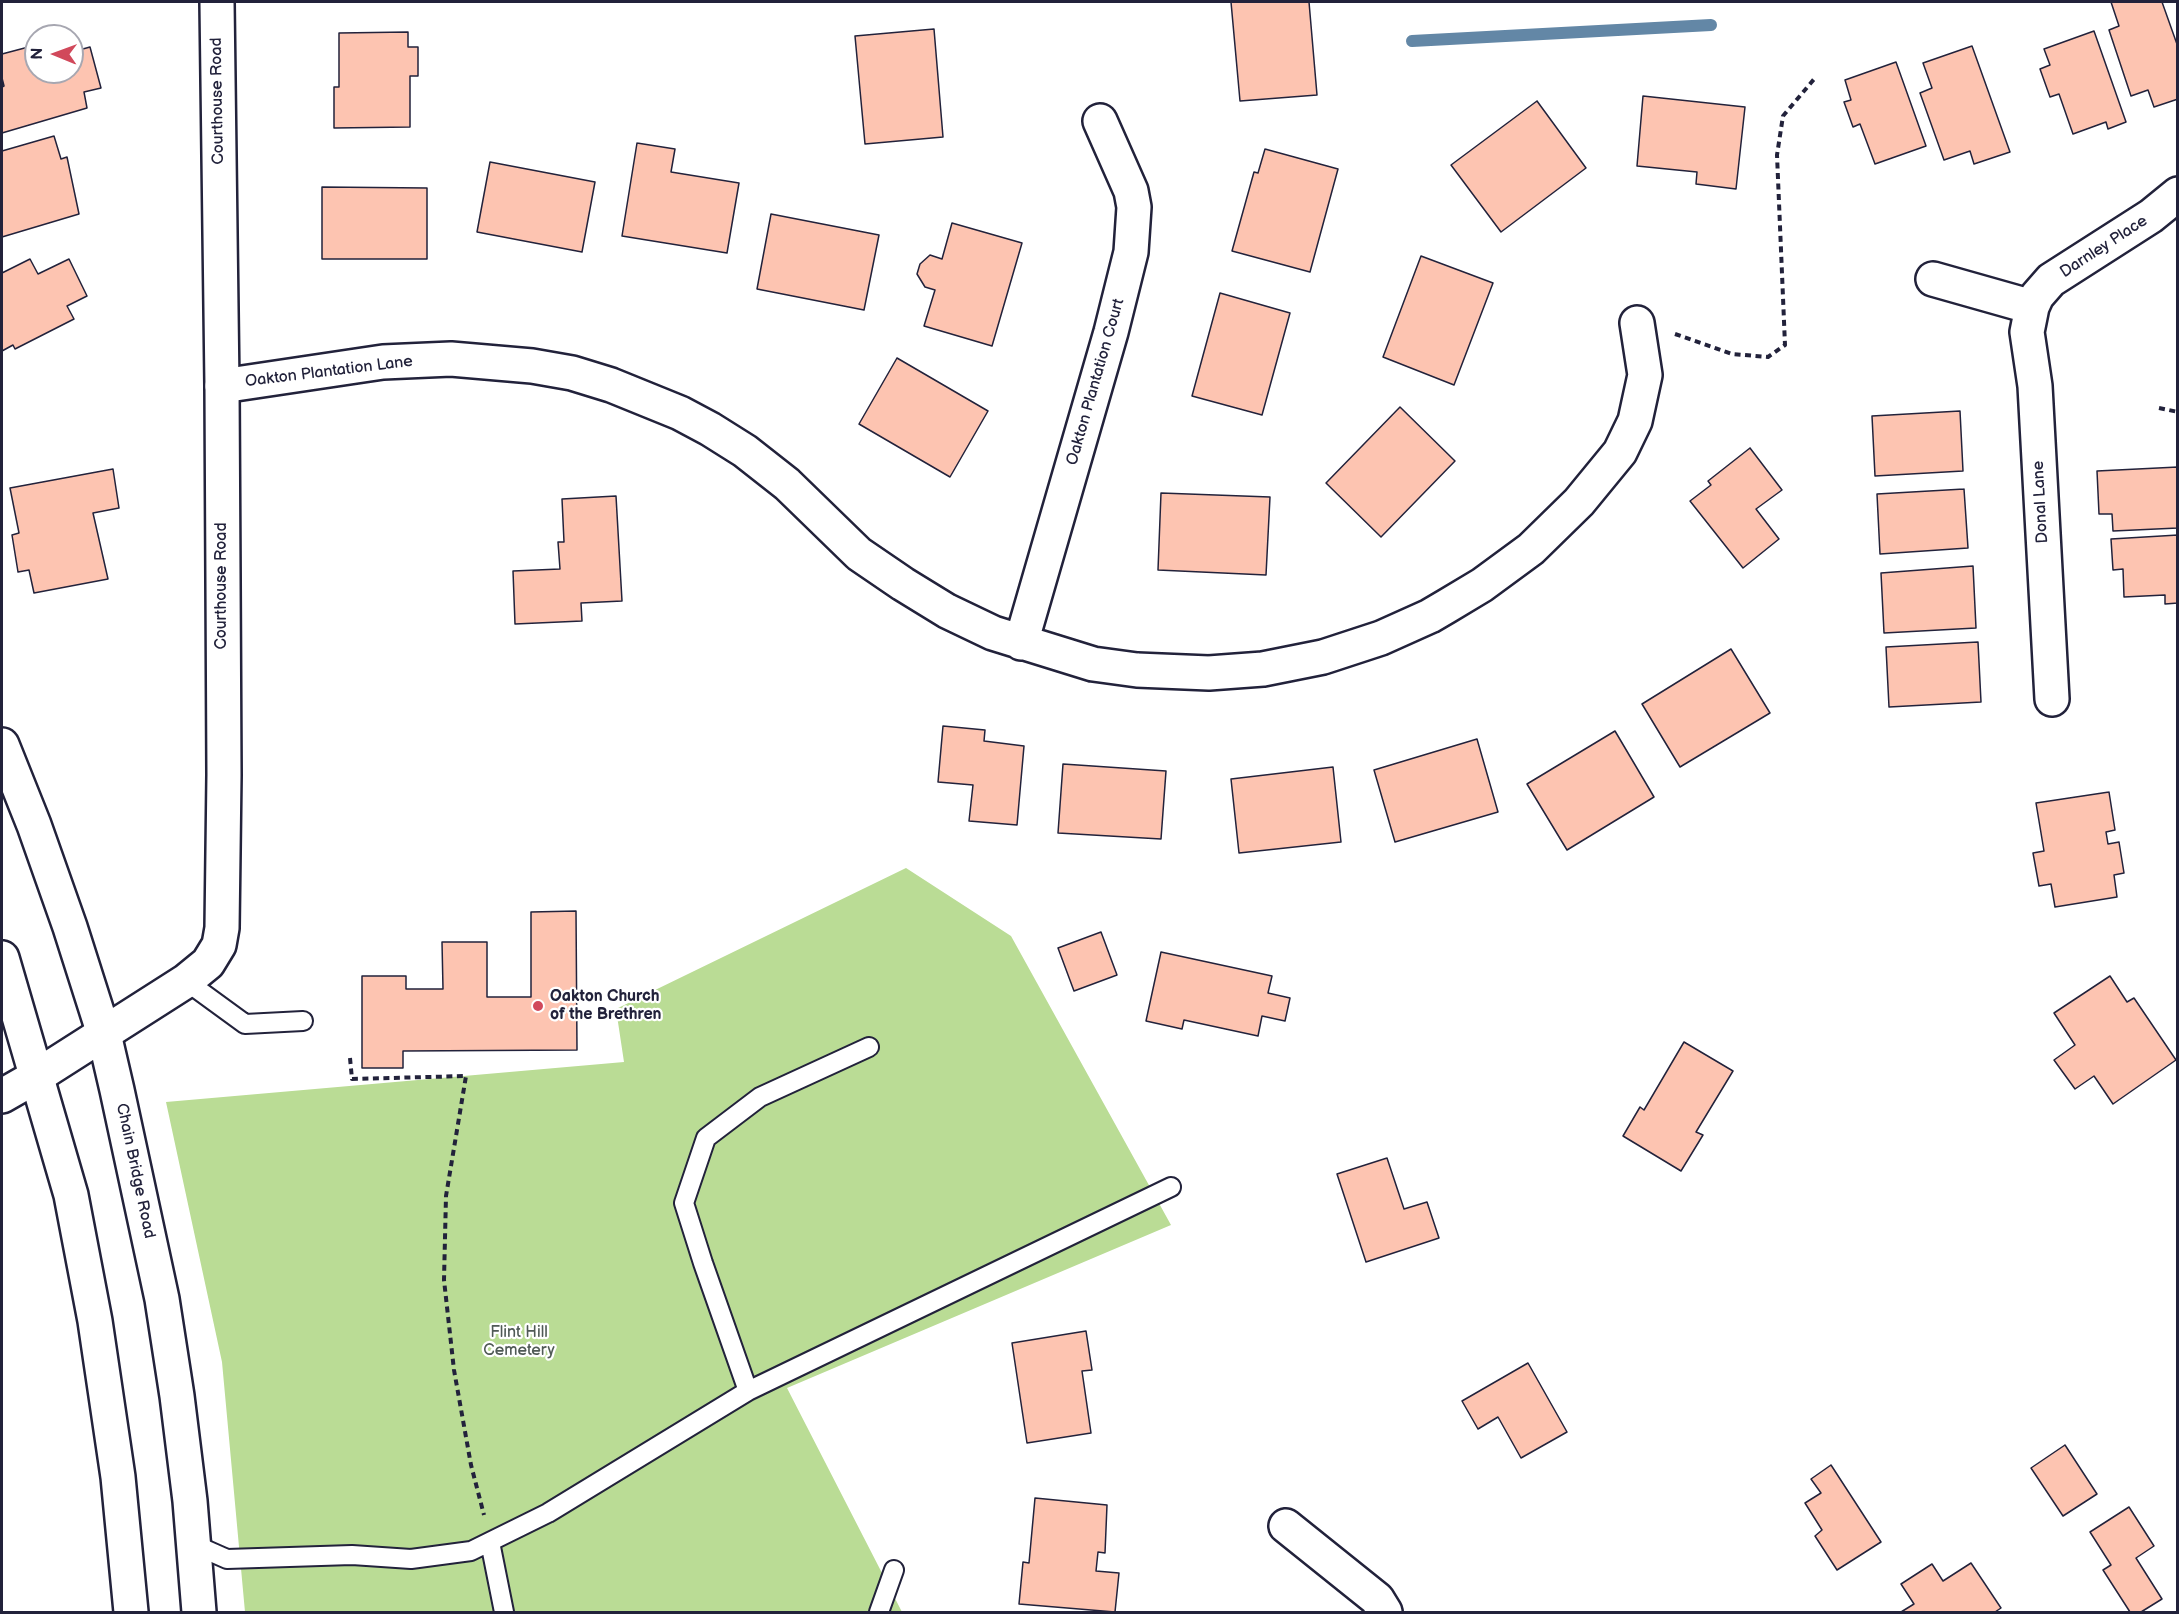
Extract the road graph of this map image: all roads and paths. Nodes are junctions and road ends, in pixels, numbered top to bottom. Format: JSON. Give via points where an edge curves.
{"nodes":[{"id":1,"x":217,"y":2,"type":"edge"},
{"id":2,"x":1815,"y":78,"type":"dead end"},
{"id":3,"x":1100,"y":121,"type":"dead end"},
{"id":4,"x":2178,"y":195,"type":"edge"},
{"id":5,"x":1933,"y":279,"type":"dead end"},
{"id":6,"x":2032,"y":307,"type":"junction"},
{"id":7,"x":1637,"y":323,"type":"joint"},
{"id":8,"x":222,"y":386,"type":"junction"},
{"id":9,"x":2159,"y":408,"type":"dead end"},
{"id":10,"x":2178,"y":412,"type":"edge"},
{"id":11,"x":1021,"y":643,"type":"junction"},
{"id":12,"x":2052,"y":699,"type":"dead end"},
{"id":13,"x":2,"y":746,"type":"edge"},
{"id":14,"x":2,"y":958,"type":"edge"},
{"id":15,"x":186,"y":981,"type":"junction"},
{"id":16,"x":303,"y":1021,"type":"dead end"},
{"id":17,"x":104,"y":1034,"type":"junction"},
{"id":18,"x":869,"y":1047,"type":"dead end"},
{"id":19,"x":350,"y":1058,"type":"dead end"},
{"id":20,"x":37,"y":1076,"type":"junction"},
{"id":21,"x":2,"y":1096,"type":"edge"},
{"id":22,"x":1171,"y":1187,"type":"dead end"},
{"id":23,"x":748,"y":1391,"type":"junction"},
{"id":24,"x":1286,"y":1526,"type":"dead end"},
{"id":25,"x":490,"y":1542,"type":"junction"},
{"id":26,"x":193,"y":1544,"type":"junction"},
{"id":27,"x":894,"y":1570,"type":"dead end"},
{"id":28,"x":130,"y":1612,"type":"edge"},
{"id":29,"x":199,"y":1612,"type":"edge"},
{"id":30,"x":504,"y":1612,"type":"edge"},
{"id":31,"x":879,"y":1612,"type":"edge"},
{"id":32,"x":1385,"y":1612,"type":"edge"}],
"edges":[{"from":1,"to":8,"type":"street","name":"Courthouse Road"},
{"from":2,"to":7,"type":"path","via":[[1783,116],[1777,155],[1785,345],[1768,357],[1732,354]]},
{"from":3,"to":11,"type":"street","name":"Oakton Plantation Court","via":[[1131,191],[1131,252]]},
{"from":4,"to":6,"type":"street","name":"Darnley Place","via":[[2051,280]]},
{"from":5,"to":6,"type":"street"},
{"from":6,"to":12,"type":"street","name":"Donal Lane","via":[[2027,332],[2035,386]]},
{"from":7,"to":11,"type":"street","name":"Oakton Plantation Lane","via":[[1645,375],[1635,421],[1620,452],[1579,502],[1531,549],[1430,616],[1381,638],[1323,657],[1263,669],[1209,673],[1093,664]]},
{"from":8,"to":11,"type":"street","name":"Oakton Plantation Lane","via":[[383,362],[451,359],[532,366],[611,385],[680,413],[745,451],[788,484],[859,554],[947,611]]},
{"from":8,"to":15,"type":"street","name":"Courthouse Road","via":[[222,928],[219,945],[208,963]]},
{"from":9,"to":10,"type":"path"},
{"from":13,"to":17,"type":"street","name":"Chain Bridge Road","via":[[34,825]]},
{"from":14,"to":20,"type":"street"},
{"from":15,"to":16,"type":"lane","via":[[245,1024]]},
{"from":15,"to":17,"type":"street","name":"Courthouse Road"},
{"from":17,"to":20,"type":"street","name":"Courthouse Road"},
{"from":17,"to":26,"type":"street","name":"Chain Bridge Road","via":[[162,1299]]},
{"from":18,"to":23,"type":"lane","via":[[760,1097],[706,1138],[684,1203]]},
{"from":19,"to":25,"type":"path","via":[[352,1079],[466,1076],[446,1196],[444,1280],[454,1370]]},
{"from":20,"to":21,"type":"street","name":"Courthouse Road"},
{"from":20,"to":28,"type":"street","via":[[71,1195],[94,1321],[118,1478]]},
{"from":22,"to":23,"type":"lane"},
{"from":23,"to":25,"type":"lane","via":[[548,1513]]},
{"from":24,"to":32,"type":"street","via":[[1377,1599]]},
{"from":25,"to":26,"type":"lane","via":[[471,1551],[411,1559],[352,1555],[227,1559]]},
{"from":25,"to":30,"type":"lane"},
{"from":26,"to":29,"type":"street","name":"Chain Bridge Road"},
{"from":27,"to":31,"type":"lane"}]}
